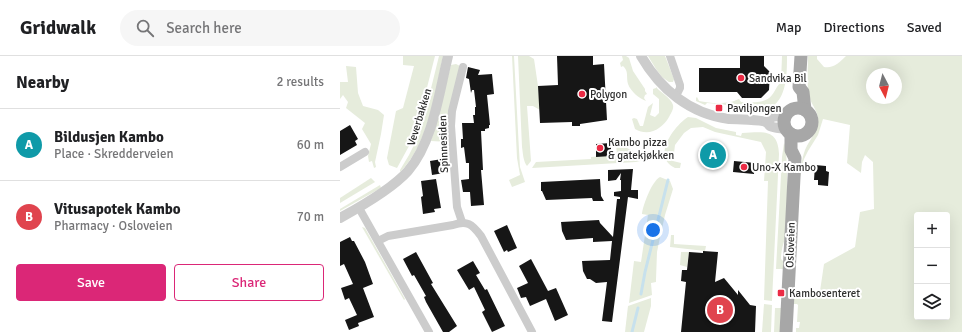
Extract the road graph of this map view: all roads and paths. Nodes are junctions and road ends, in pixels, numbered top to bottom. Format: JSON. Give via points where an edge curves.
{"nodes":[{"id":1,"x":448,"y":56,"type":"edge"},
{"id":2,"x":642,"y":56,"type":"edge"},
{"id":3,"x":670,"y":56,"type":"edge"},
{"id":4,"x":801,"y":56,"type":"edge"},
{"id":5,"x":463,"y":67,"type":"dead end"},
{"id":6,"x":799,"y":87,"type":"junction"},
{"id":7,"x":676,"y":96,"type":"junction"},
{"id":8,"x":805,"y":110,"type":"junction"},
{"id":9,"x":791,"y":125,"type":"junction"},
{"id":10,"x":364,"y":152,"type":"dead end"},
{"id":11,"x":340,"y":167,"type":"edge"},
{"id":12,"x":359,"y":208,"type":"junction"},
{"id":13,"x":340,"y":218,"type":"edge"},
{"id":14,"x":462,"y":222,"type":"junction"},
{"id":15,"x":378,"y":241,"type":"junction"},
{"id":16,"x":429,"y":332,"type":"edge"},
{"id":17,"x":532,"y":332,"type":"edge"},
{"id":18,"x":786,"y":332,"type":"edge"}],
"edges":[{"from":1,"to":12,"type":"street","name":"Veverbakken","via":[[431,123],[417,159],[394,184]]},
{"from":2,"to":7,"type":"street","via":[[663,87]]},
{"from":3,"to":7,"type":"street","via":[[680,85]]},
{"from":4,"to":6,"type":"main road","name":"Osloveien"},
{"from":5,"to":14,"type":"street","name":"Spinnesiden","via":[[452,111],[457,207]]},
{"from":6,"to":8,"type":"main road","name":"Osloveien","via":[[803,92]]},
{"from":6,"to":9,"type":"main road","name":"Osloveien","via":[[794,92]]},
{"from":7,"to":9,"type":"street","via":[[686,104],[724,118],[766,122],[771,127]]},
{"from":8,"to":9,"type":"main road","via":[[796,108]]},
{"from":8,"to":9,"type":"main road","name":"Osloveien","via":[[810,116],[809,130]]},
{"from":9,"to":18,"type":"main road","name":"Osloveien","via":[[791,150],[795,158]]},
{"from":10,"to":11,"type":"street"},
{"from":12,"to":13,"type":"street","name":"Veverbakken"},
{"from":12,"to":15,"type":"street"},
{"from":14,"to":15,"type":"street","via":[[388,236]]},
{"from":14,"to":17,"type":"street","via":[[470,224],[481,236]]},
{"from":15,"to":16,"type":"street"}]}
